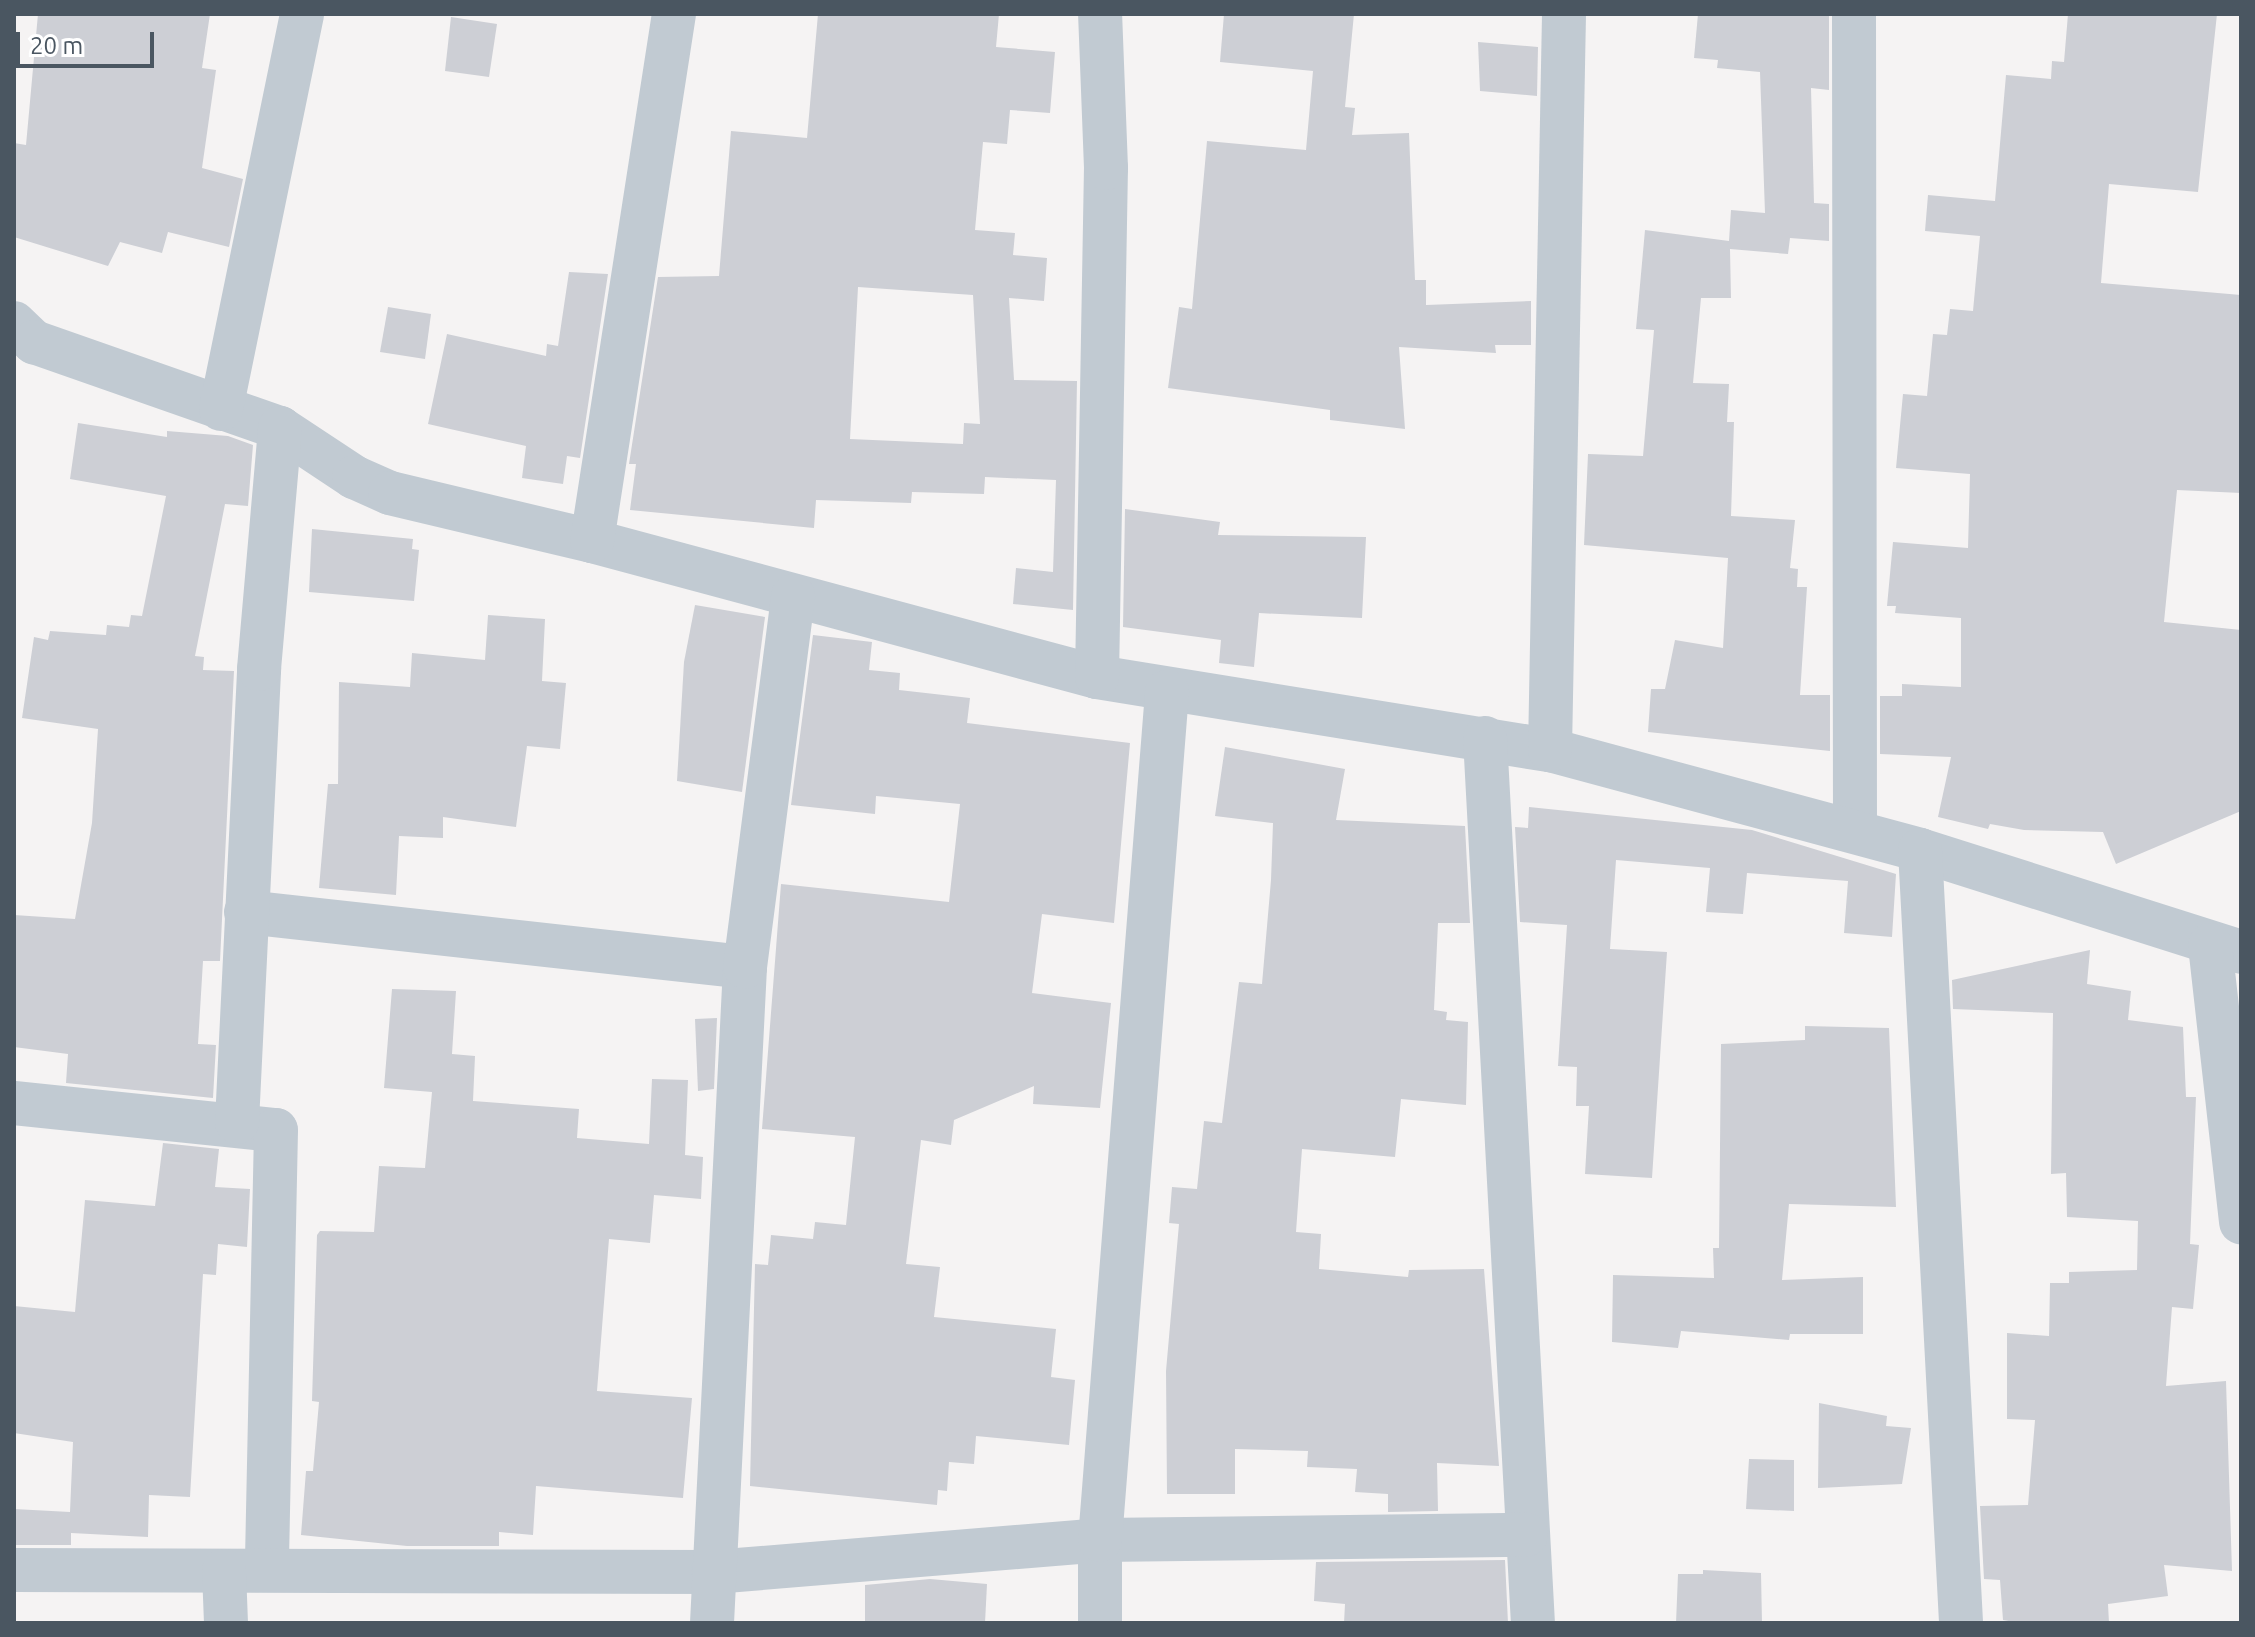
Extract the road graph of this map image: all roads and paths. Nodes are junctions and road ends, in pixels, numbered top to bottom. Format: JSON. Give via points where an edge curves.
{"nodes":[{"id":1,"x":302,"y":14,"type":"edge"},
{"id":2,"x":674,"y":14,"type":"edge"},
{"id":3,"x":1100,"y":14,"type":"edge"},
{"id":4,"x":1564,"y":14,"type":"edge"},
{"id":5,"x":1854,"y":14,"type":"edge"},
{"id":6,"x":14,"y":323,"type":"edge"},
{"id":7,"x":221,"y":409,"type":"junction"},
{"id":8,"x":280,"y":428,"type":"junction"},
{"id":9,"x":592,"y":541,"type":"junction"},
{"id":10,"x":793,"y":596,"type":"junction"},
{"id":11,"x":1097,"y":677,"type":"junction"},
{"id":12,"x":1167,"y":692,"type":"junction"},
{"id":13,"x":1485,"y":738,"type":"junction"},
{"id":14,"x":1550,"y":750,"type":"junction"},
{"id":15,"x":1855,"y":831,"type":"junction"},
{"id":16,"x":1920,"y":850,"type":"junction"},
{"id":17,"x":246,"y":912,"type":"junction"},
{"id":18,"x":2225,"y":948,"type":"edge"},
{"id":19,"x":745,"y":967,"type":"junction"},
{"id":20,"x":14,"y":1103,"type":"edge"},
{"id":21,"x":237,"y":1122,"type":"junction"},
{"id":22,"x":2241,"y":1222,"type":"edge"},
{"id":23,"x":1526,"y":1535,"type":"junction"},
{"id":24,"x":1100,"y":1540,"type":"junction"},
{"id":25,"x":14,"y":1570,"type":"edge"},
{"id":26,"x":267,"y":1570,"type":"junction"},
{"id":27,"x":224,"y":1571,"type":"junction"},
{"id":28,"x":713,"y":1572,"type":"junction"},
{"id":29,"x":226,"y":1623,"type":"edge"},
{"id":30,"x":712,"y":1623,"type":"edge"},
{"id":31,"x":1100,"y":1623,"type":"edge"},
{"id":32,"x":1533,"y":1623,"type":"edge"},
{"id":33,"x":1961,"y":1623,"type":"edge"}],
"edges":[{"from":1,"to":7,"type":"street"},
{"from":2,"to":9,"type":"street"},
{"from":3,"to":11,"type":"street","via":[[1106,168]]},
{"from":4,"to":14,"type":"street"},
{"from":5,"to":15,"type":"street"},
{"from":6,"to":7,"type":"street","via":[[34,342]]},
{"from":7,"to":8,"type":"street"},
{"from":8,"to":9,"type":"street","via":[[354,477],[390,493]]},
{"from":8,"to":17,"type":"street"},
{"from":9,"to":10,"type":"street"},
{"from":10,"to":11,"type":"street"},
{"from":10,"to":19,"type":"street"},
{"from":11,"to":12,"type":"street"},
{"from":12,"to":13,"type":"street"},
{"from":12,"to":24,"type":"street"},
{"from":13,"to":14,"type":"street"},
{"from":13,"to":23,"type":"street"},
{"from":14,"to":15,"type":"street"},
{"from":15,"to":16,"type":"street"},
{"from":16,"to":18,"type":"street"},
{"from":16,"to":33,"type":"street"},
{"from":17,"to":19,"type":"street"},
{"from":17,"to":21,"type":"street"},
{"from":18,"to":22,"type":"street"},
{"from":19,"to":28,"type":"street"},
{"from":20,"to":21,"type":"street"},
{"from":21,"to":26,"type":"street","via":[[266,1125],[278,1134]]},
{"from":23,"to":24,"type":"street"},
{"from":23,"to":32,"type":"street"},
{"from":24,"to":28,"type":"street"},
{"from":24,"to":31,"type":"street"},
{"from":25,"to":27,"type":"street"},
{"from":26,"to":27,"type":"street"},
{"from":26,"to":28,"type":"street"},
{"from":27,"to":29,"type":"street"},
{"from":28,"to":30,"type":"street"}]}
